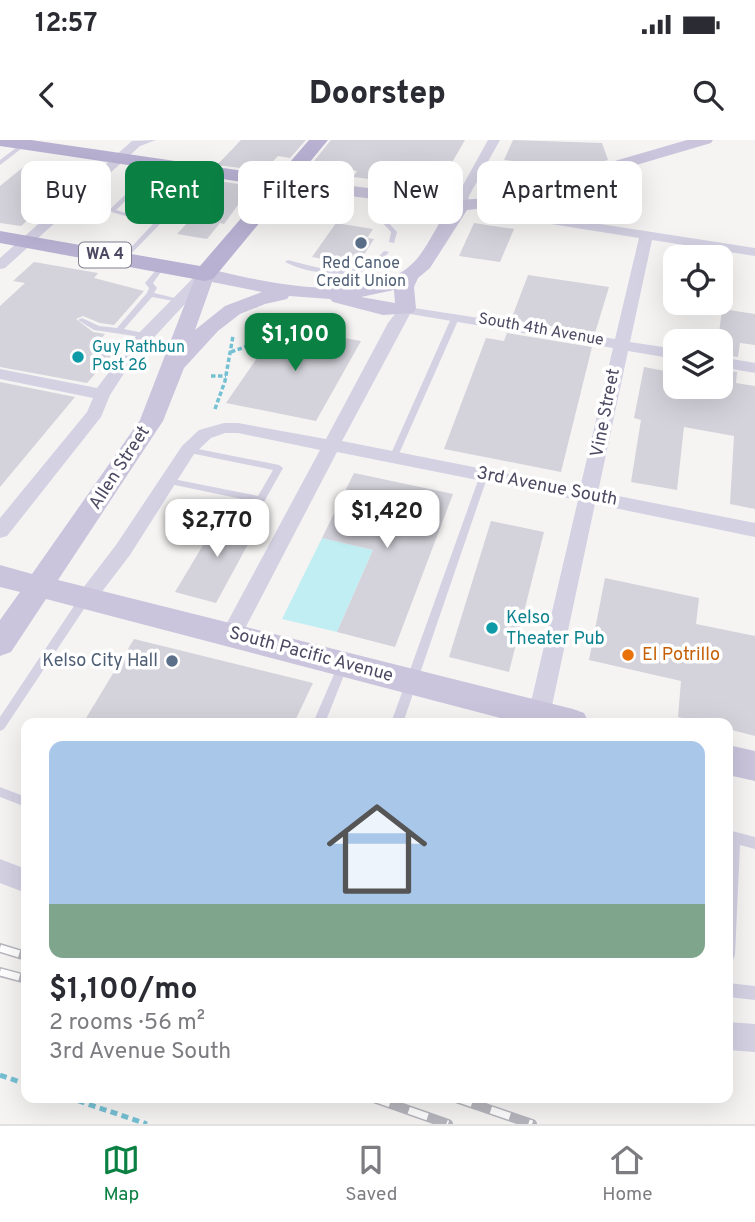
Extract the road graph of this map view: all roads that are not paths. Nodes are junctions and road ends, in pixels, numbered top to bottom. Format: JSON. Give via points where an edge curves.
{"nodes":[{"id":1,"x":150,"y":140,"type":"edge"},
{"id":2,"x":319,"y":140,"type":"edge"},
{"id":3,"x":494,"y":140,"type":"edge"},
{"id":4,"x":705,"y":140,"type":"edge"},
{"id":5,"x":136,"y":141,"type":"edge"},
{"id":6,"x":1,"y":155,"type":"edge"},
{"id":7,"x":119,"y":158,"type":"junction"},
{"id":8,"x":140,"y":161,"type":"edge"},
{"id":9,"x":300,"y":161,"type":"edge"},
{"id":10,"x":633,"y":161,"type":"edge"},
{"id":11,"x":463,"y":196,"type":"edge"},
{"id":12,"x":125,"y":198,"type":"edge"},
{"id":13,"x":125,"y":215,"type":"edge"},
{"id":14,"x":157,"y":224,"type":"edge"},
{"id":15,"x":247,"y":224,"type":"edge"},
{"id":16,"x":387,"y":224,"type":"edge"},
{"id":17,"x":448,"y":224,"type":"edge"},
{"id":18,"x":573,"y":224,"type":"edge"},
{"id":19,"x":646,"y":235,"type":"junction"},
{"id":20,"x":0,"y":237,"type":"edge"},
{"id":21,"x":26,"y":241,"type":"junction"},
{"id":22,"x":392,"y":242,"type":"dead end"},
{"id":23,"x":755,"y":251,"type":"edge"},
{"id":24,"x":386,"y":252,"type":"dead end"},
{"id":25,"x":123,"y":259,"type":"junction"},
{"id":26,"x":288,"y":262,"type":"dead end"},
{"id":27,"x":0,"y":265,"type":"edge"},
{"id":28,"x":163,"y":265,"type":"junction"},
{"id":29,"x":205,"y":274,"type":"junction"},
{"id":30,"x":408,"y":277,"type":"junction"},
{"id":31,"x":301,"y":292,"type":"junction"},
{"id":32,"x":150,"y":294,"type":"junction"},
{"id":33,"x":326,"y":295,"type":"junction"},
{"id":34,"x":178,"y":300,"type":"junction"},
{"id":35,"x":406,"y":309,"type":"junction"},
{"id":36,"x":456,"y":316,"type":"junction"},
{"id":37,"x":82,"y":320,"type":"dead end"},
{"id":38,"x":119,"y":330,"type":"junction"},
{"id":39,"x":145,"y":336,"type":"junction"},
{"id":40,"x":620,"y":344,"type":"junction"},
{"id":41,"x":663,"y":352,"type":"edge"},
{"id":42,"x":175,"y":364,"type":"junction"},
{"id":43,"x":733,"y":364,"type":"edge"},
{"id":44,"x":755,"y":368,"type":"edge"},
{"id":45,"x":0,"y":374,"type":"edge"},
{"id":46,"x":100,"y":394,"type":"junction"},
{"id":47,"x":331,"y":445,"type":"junction"},
{"id":48,"x":188,"y":450,"type":"junction"},
{"id":49,"x":394,"y":456,"type":"junction"},
{"id":50,"x":484,"y":475,"type":"junction"},
{"id":51,"x":168,"y":481,"type":"junction"},
{"id":52,"x":590,"y":495,"type":"junction"},
{"id":53,"x":755,"y":530,"type":"edge"},
{"id":54,"x":0,"y":531,"type":"edge"},
{"id":55,"x":0,"y":576,"type":"edge"},
{"id":56,"x":87,"y":597,"type":"junction"},
{"id":57,"x":232,"y":634,"type":"junction"},
{"id":58,"x":0,"y":644,"type":"edge"},
{"id":59,"x":343,"y":666,"type":"junction"},
{"id":60,"x":412,"y":683,"type":"junction"},
{"id":61,"x":538,"y":715,"type":"junction"},
{"id":62,"x":321,"y":718,"type":"edge"},
{"id":63,"x":399,"y":718,"type":"edge"},
{"id":64,"x":551,"y":718,"type":"edge"},
{"id":65,"x":0,"y":726,"type":"edge"},
{"id":66,"x":733,"y":761,"type":"edge"},
{"id":67,"x":755,"y":766,"type":"edge"},
{"id":68,"x":0,"y":792,"type":"edge"},
{"id":69,"x":21,"y":800,"type":"edge"},
{"id":70,"x":733,"y":837,"type":"edge"},
{"id":71,"x":755,"y":843,"type":"edge"},
{"id":72,"x":0,"y":871,"type":"edge"},
{"id":73,"x":21,"y":879,"type":"edge"},
{"id":74,"x":733,"y":991,"type":"edge"},
{"id":75,"x":755,"y":993,"type":"edge"},
{"id":76,"x":733,"y":1037,"type":"edge"},
{"id":77,"x":755,"y":1038,"type":"edge"}],
"edges":[{"from":1,"to":5,"type":"street"},
{"from":2,"to":9,"type":"main road","name":"Allen Street"},
{"from":3,"to":11,"type":"street"},
{"from":4,"to":10,"type":"main road"},
{"from":5,"to":7,"type":"street"},
{"from":6,"to":7,"type":"main road","via":[[23,145]]},
{"from":7,"to":8,"type":"main road"},
{"from":7,"to":21,"type":"street"},
{"from":12,"to":13,"type":"lane","via":[[111,211]]},
{"from":14,"to":25,"type":"lane"},
{"from":15,"to":29,"type":"main road","name":"Allen Street"},
{"from":16,"to":22,"type":"lane","via":[[394,232]]},
{"from":17,"to":30,"type":"main road"},
{"from":18,"to":19,"type":"street"},
{"from":19,"to":23,"type":"street"},
{"from":19,"to":40,"type":"street","name":"Vine Street"},
{"from":20,"to":21,"type":"main road","number":"WA 4"},
{"from":21,"to":25,"type":"main road","number":"WA 4"},
{"from":21,"to":27,"type":"street"},
{"from":24,"to":26,"type":"lane","via":[[374,265],[349,272]]},
{"from":25,"to":28,"type":"main road","number":"WA 4"},
{"from":28,"to":29,"type":"main road","number":"WA 4"},
{"from":28,"to":32,"type":"lane","via":[[149,283],[153,288]]},
{"from":29,"to":31,"type":"main road"},
{"from":29,"to":34,"type":"street","name":"Allen Street"},
{"from":29,"to":42,"type":"main road","name":"Allen Street","via":[[188,312]]},
{"from":30,"to":33,"type":"main road"},
{"from":30,"to":35,"type":"main road"},
{"from":31,"to":33,"type":"main road"},
{"from":31,"to":42,"type":"main road","via":[[230,309]]},
{"from":32,"to":34,"type":"lane"},
{"from":32,"to":38,"type":"lane"},
{"from":33,"to":35,"type":"main road","via":[[383,309]]},
{"from":34,"to":39,"type":"street","name":"Allen Street"},
{"from":35,"to":36,"type":"street","name":"South 4th Avenue"},
{"from":35,"to":47,"type":"street"},
{"from":36,"to":40,"type":"street","name":"South 4th Avenue"},
{"from":36,"to":49,"type":"lane"},
{"from":37,"to":38,"type":"lane","via":[[97,328]]},
{"from":38,"to":39,"type":"lane"},
{"from":39,"to":46,"type":"street","name":"Allen Street"},
{"from":40,"to":41,"type":"street","name":"South 4th Avenue"},
{"from":40,"to":52,"type":"street","name":"Vine Street"},
{"from":42,"to":58,"type":"main road","name":"Allen Street","via":[[151,421]]},
{"from":43,"to":44,"type":"street"},
{"from":45,"to":46,"type":"street"},
{"from":46,"to":54,"type":"street","name":"Allen Street","via":[[95,413]]},
{"from":47,"to":48,"type":"street","name":"3rd Avenue South","via":[[238,428],[215,431]]},
{"from":47,"to":49,"type":"street","name":"3rd Avenue South"},
{"from":47,"to":57,"type":"street"},
{"from":48,"to":51,"type":"street"},
{"from":48,"to":51,"type":"lane","via":[[279,468],[261,500]]},
{"from":49,"to":50,"type":"street","name":"3rd Avenue South"},
{"from":50,"to":52,"type":"street","name":"3rd Avenue South"},
{"from":50,"to":60,"type":"lane"},
{"from":51,"to":56,"type":"street"},
{"from":52,"to":53,"type":"street","name":"3rd Avenue South"},
{"from":52,"to":61,"type":"street","name":"Vine Street"},
{"from":55,"to":56,"type":"main road","name":"South Pacific Avenue"},
{"from":56,"to":57,"type":"main road","name":"South Pacific Avenue"},
{"from":56,"to":65,"type":"lane"},
{"from":57,"to":59,"type":"main road","name":"South Pacific Avenue"},
{"from":59,"to":60,"type":"main road","name":"South Pacific Avenue"},
{"from":59,"to":62,"type":"lane"},
{"from":60,"to":61,"type":"main road","name":"South Pacific Avenue"},
{"from":60,"to":63,"type":"lane"},
{"from":61,"to":64,"type":"main road","name":"South Pacific Avenue"},
{"from":66,"to":67,"type":"main road"},
{"from":68,"to":69,"type":"lane"},
{"from":70,"to":71,"type":"lane"},
{"from":72,"to":73,"type":"street"},
{"from":74,"to":75,"type":"lane"},
{"from":76,"to":77,"type":"street"}]}
